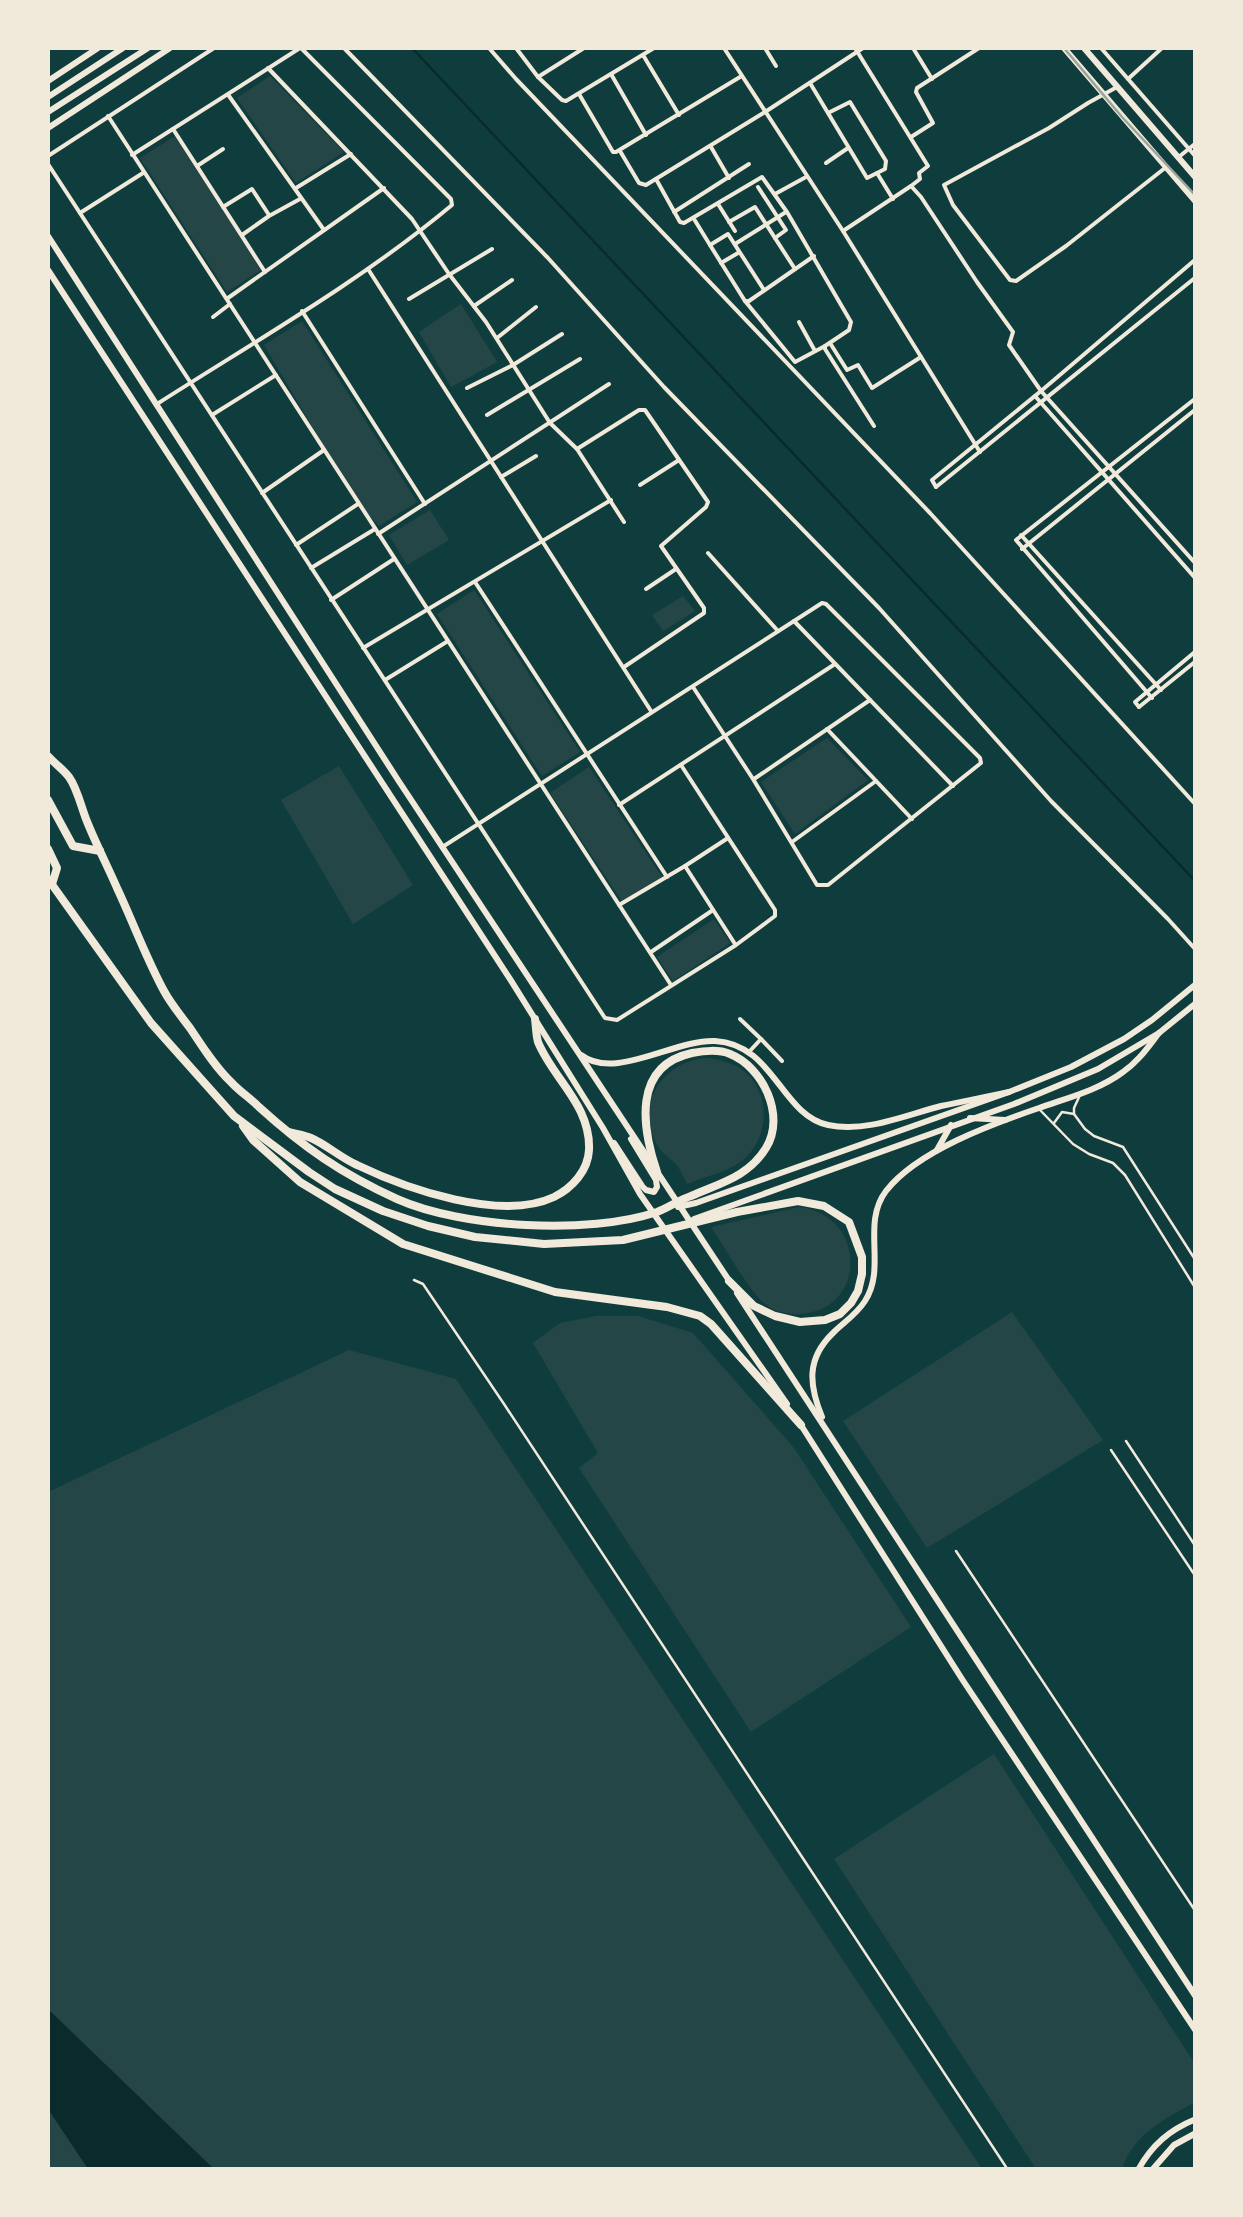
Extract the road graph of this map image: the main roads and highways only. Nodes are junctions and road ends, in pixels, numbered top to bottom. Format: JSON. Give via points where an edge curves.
{"nodes":[{"id":1,"x":98,"y":48,"type":"edge"},
{"id":2,"x":123,"y":48,"type":"edge"},
{"id":3,"x":148,"y":48,"type":"edge"},
{"id":4,"x":170,"y":48,"type":"edge"},
{"id":5,"x":1064,"y":48,"type":"edge"},
{"id":6,"x":1084,"y":48,"type":"edge"},
{"id":7,"x":48,"y":82,"type":"edge"},
{"id":8,"x":48,"y":97,"type":"edge"},
{"id":9,"x":48,"y":112,"type":"edge"},
{"id":10,"x":48,"y":128,"type":"edge"},
{"id":11,"x":1196,"y":178,"type":"edge"},
{"id":12,"x":1196,"y":202,"type":"edge"},
{"id":13,"x":48,"y":236,"type":"edge"},
{"id":14,"x":48,"y":270,"type":"edge"},
{"id":15,"x":48,"y":756,"type":"edge"},
{"id":16,"x":48,"y":800,"type":"edge"},
{"id":17,"x":48,"y":849,"type":"edge"},
{"id":18,"x":100,"y":851,"type":"junction"},
{"id":19,"x":50,"y":882,"type":"edge"},
{"id":20,"x":1196,"y":984,"type":"edge"},
{"id":21,"x":1196,"y":1003,"type":"edge"},
{"id":22,"x":535,"y":1019,"type":"junction"},
{"id":23,"x":1160,"y":1033,"type":"junction"},
{"id":24,"x":576,"y":1051,"type":"junction"},
{"id":25,"x":1009,"y":1092,"type":"junction"},
{"id":26,"x":234,"y":1116,"type":"junction"},
{"id":27,"x":620,"y":1116,"type":"junction"},
{"id":28,"x":970,"y":1118,"type":"junction"},
{"id":29,"x":1006,"y":1120,"type":"junction"},
{"id":30,"x":951,"y":1125,"type":"junction"},
{"id":31,"x":603,"y":1128,"type":"junction"},
{"id":32,"x":284,"y":1130,"type":"junction"},
{"id":33,"x":935,"y":1152,"type":"junction"},
{"id":34,"x":657,"y":1172,"type":"junction"},
{"id":35,"x":722,"y":1189,"type":"junction"},
{"id":36,"x":735,"y":1209,"type":"junction"},
{"id":37,"x":729,"y":1281,"type":"junction"},
{"id":38,"x":801,"y":1425,"type":"junction"},
{"id":39,"x":827,"y":1431,"type":"junction"},
{"id":40,"x":1196,"y":1997,"type":"edge"},
{"id":41,"x":1196,"y":2032,"type":"edge"},
{"id":42,"x":1196,"y":2119,"type":"edge"},
{"id":43,"x":1196,"y":2133,"type":"edge"},
{"id":44,"x":1138,"y":2170,"type":"edge"},
{"id":45,"x":1152,"y":2170,"type":"edge"}],
"edges":[{"from":1,"to":7,"type":"main road"},
{"from":2,"to":8,"type":"main road"},
{"from":3,"to":9,"type":"main road"},
{"from":4,"to":10,"type":"main road"},
{"from":5,"to":12,"type":"main road"},
{"from":6,"to":11,"type":"main road"},
{"from":13,"to":24,"type":"main road"},
{"from":14,"to":22,"type":"main road"},
{"from":15,"to":18,"type":"highway","via":[[70,778]]},
{"from":16,"to":18,"type":"highway","via":[[74,846]]},
{"from":17,"to":19,"type":"highway","via":[[57,868]]},
{"from":18,"to":32,"type":"highway","via":[[165,994],[229,1081]]},
{"from":19,"to":26,"type":"highway","via":[[151,1023]]},
{"from":20,"to":25,"type":"main road","via":[[1093,1057]]},
{"from":21,"to":23,"type":"main road"},
{"from":22,"to":31,"type":"main road"},
{"from":22,"to":32,"type":"highway","via":[[537,1040],[587,1126],[589,1152],[576,1181],[543,1202],[486,1204],[418,1190]]},
{"from":23,"to":28,"type":"main road","via":[[1098,1069]]},
{"from":23,"to":29,"type":"main road","via":[[1121,1074]]},
{"from":24,"to":25,"type":"main road","via":[[608,1063],[694,1042],[732,1043],[826,1124],[862,1126]]},
{"from":24,"to":27,"type":"main road"},
{"from":25,"to":35,"type":"main road"},
{"from":26,"to":36,"type":"highway","via":[[335,1189],[475,1237],[582,1244],[640,1236]]},
{"from":26,"to":38,"type":"highway","via":[[300,1182],[402,1244],[555,1292],[700,1316]]},
{"from":27,"to":31,"type":"main road","via":[[656,1190],[642,1186]]},
{"from":27,"to":34,"type":"main road"},
{"from":28,"to":29,"type":"main road"},
{"from":28,"to":30,"type":"main road"},
{"from":29,"to":33,"type":"main road"},
{"from":30,"to":33,"type":"main road"},
{"from":30,"to":36,"type":"main road"},
{"from":31,"to":38,"type":"main road","via":[[640,1194]]},
{"from":32,"to":35,"type":"highway","via":[[346,1174],[398,1200],[504,1224],[632,1218]]},
{"from":33,"to":39,"type":"main road","via":[[912,1166],[879,1203],[871,1292],[814,1364],[813,1395]]},
{"from":34,"to":35,"type":"highway","via":[[644,1116],[651,1085],[686,1054],[730,1054],[762,1081],[772,1132],[758,1158]]},
{"from":34,"to":37,"type":"main road"},
{"from":36,"to":37,"type":"highway","via":[[798,1201],[824,1206],[848,1222],[862,1274],[840,1314],[800,1322],[754,1306]]},
{"from":37,"to":39,"type":"main road"},
{"from":38,"to":41,"type":"main road"},
{"from":39,"to":40,"type":"main road"},
{"from":42,"to":44,"type":"main road","via":[[1166,2134]]},
{"from":43,"to":45,"type":"main road","via":[[1174,2144]]}]}
